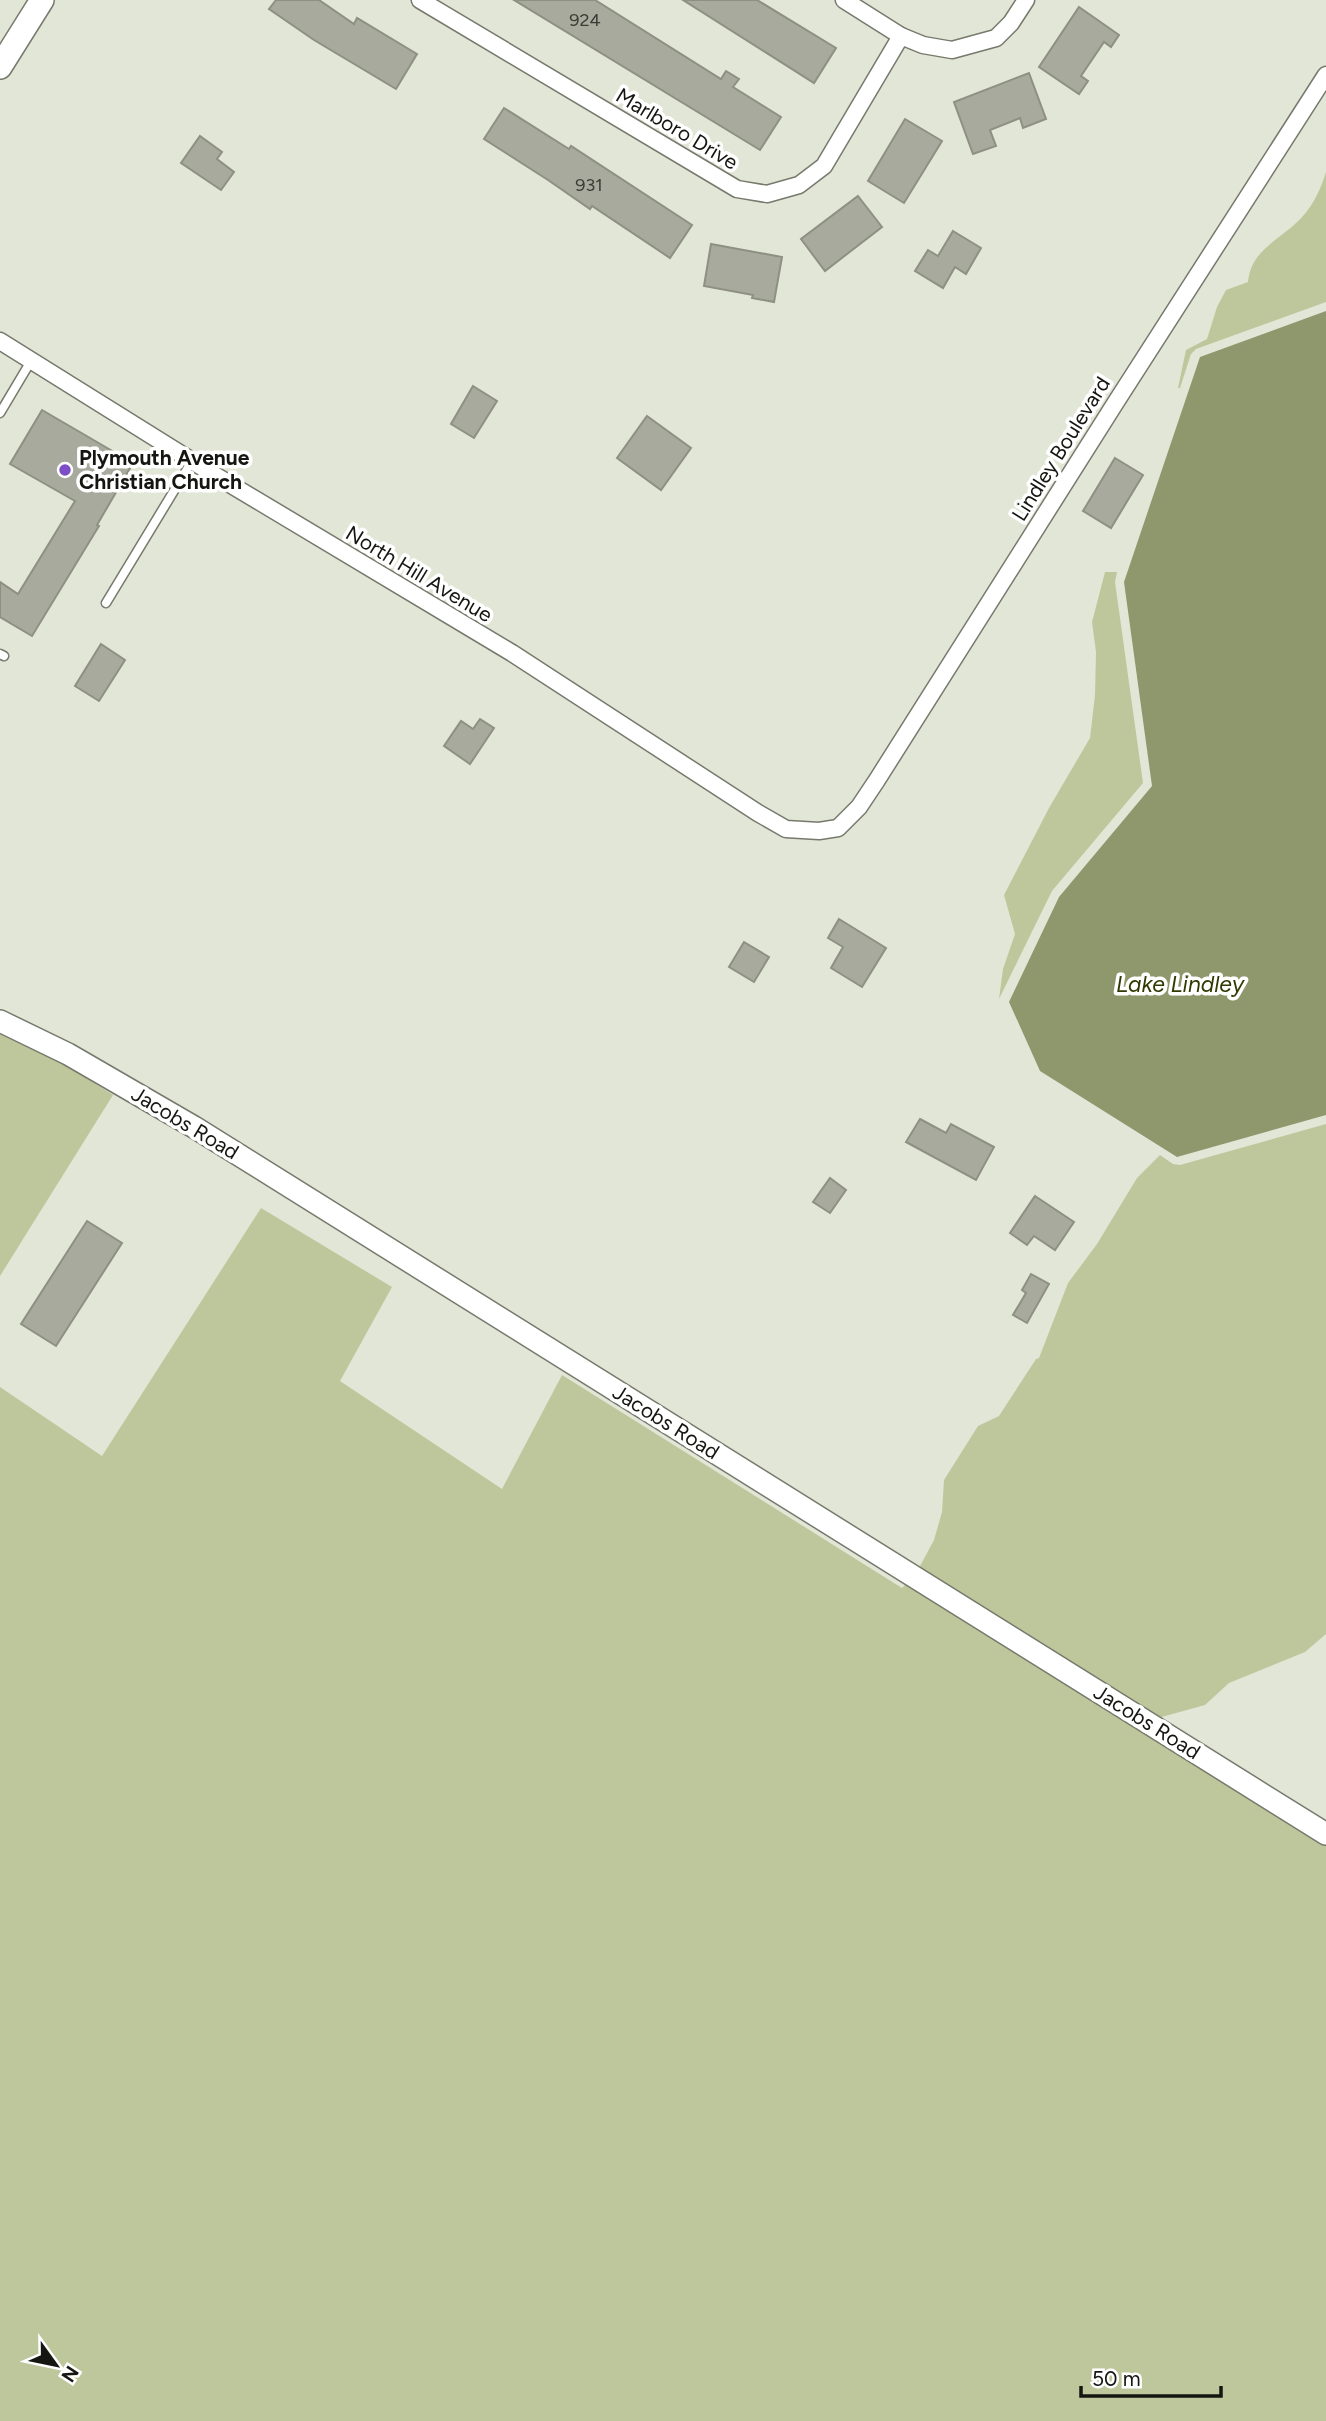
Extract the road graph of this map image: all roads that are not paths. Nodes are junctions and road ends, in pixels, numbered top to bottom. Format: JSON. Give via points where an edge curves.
{"nodes":[{"id":1,"x":41,"y":0,"type":"edge"},
{"id":2,"x":420,"y":0,"type":"edge"},
{"id":3,"x":844,"y":0,"type":"edge"},
{"id":4,"x":1026,"y":0,"type":"edge"},
{"id":5,"x":901,"y":36,"type":"junction"},
{"id":6,"x":0,"y":66,"type":"edge"},
{"id":7,"x":1326,"y":75,"type":"edge"},
{"id":8,"x":0,"y":341,"type":"edge"},
{"id":9,"x":31,"y":361,"type":"junction"},
{"id":10,"x":0,"y":413,"type":"edge"},
{"id":11,"x":192,"y":461,"type":"junction"},
{"id":12,"x":106,"y":603,"type":"dead end"},
{"id":13,"x":819,"y":831,"type":"joint"},
{"id":14,"x":0,"y":1021,"type":"edge"},
{"id":15,"x":1326,"y":1834,"type":"edge"}],
"edges":[{"from":1,"to":6,"type":"main road"},
{"from":2,"to":5,"type":"street","name":"Marlboro Drive","via":[[737,189],[767,194],[799,185],[824,166]]},
{"from":3,"to":5,"type":"street"},
{"from":4,"to":5,"type":"street","via":[[996,38],[952,50]]},
{"from":7,"to":13,"type":"street","name":"Lindley Boulevard","via":[[859,807],[838,828]]},
{"from":8,"to":9,"type":"street","name":"North Hill Avenue"},
{"from":9,"to":10,"type":"lane"},
{"from":9,"to":11,"type":"street","name":"North Hill Avenue"},
{"from":11,"to":12,"type":"lane"},
{"from":11,"to":13,"type":"street","name":"North Hill Avenue","via":[[512,653],[758,813],[786,829]]},
{"from":14,"to":15,"type":"street","name":"Jacobs Road","via":[[68,1054],[194,1127]]}]}
